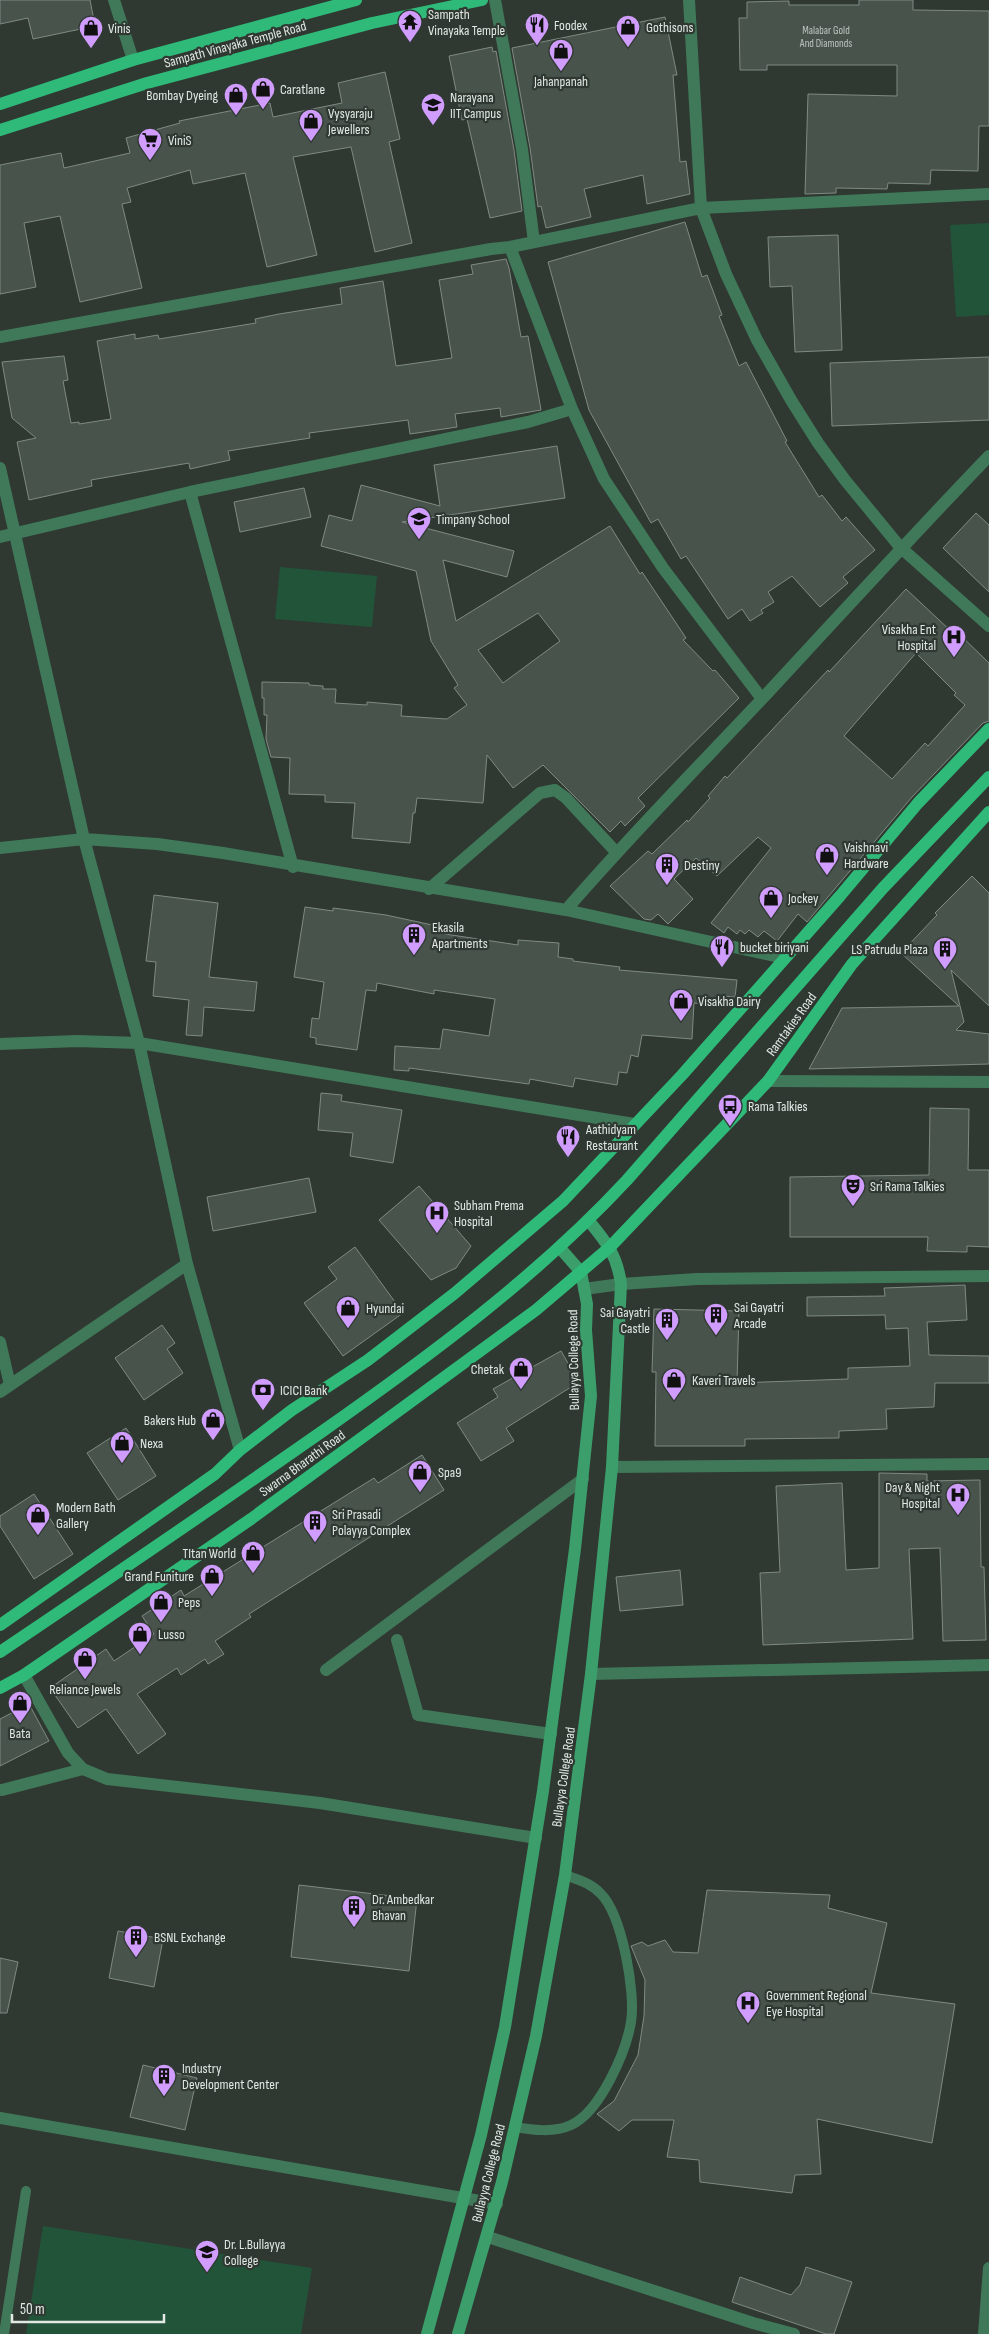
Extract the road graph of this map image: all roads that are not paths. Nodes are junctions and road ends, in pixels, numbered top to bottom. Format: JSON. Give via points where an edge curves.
{"nodes":[{"id":1,"x":114,"y":0,"type":"edge"},
{"id":2,"x":356,"y":0,"type":"edge"},
{"id":3,"x":482,"y":0,"type":"edge"},
{"id":4,"x":496,"y":0,"type":"edge"},
{"id":5,"x":689,"y":0,"type":"edge"},
{"id":6,"x":133,"y":60,"type":"junction"},
{"id":7,"x":0,"y":104,"type":"edge"},
{"id":8,"x":0,"y":130,"type":"edge"},
{"id":9,"x":989,"y":194,"type":"edge"},
{"id":10,"x":700,"y":208,"type":"junction"},
{"id":11,"x":534,"y":242,"type":"junction"},
{"id":12,"x":510,"y":247,"type":"junction"},
{"id":13,"x":0,"y":337,"type":"edge"},
{"id":14,"x":572,"y":410,"type":"junction"},
{"id":15,"x":989,"y":456,"type":"edge"},
{"id":16,"x":0,"y":468,"type":"edge"},
{"id":17,"x":190,"y":492,"type":"junction"},
{"id":18,"x":14,"y":535,"type":"junction"},
{"id":19,"x":0,"y":537,"type":"edge"},
{"id":20,"x":900,"y":547,"type":"junction"},
{"id":21,"x":989,"y":626,"type":"edge"},
{"id":22,"x":762,"y":699,"type":"junction"},
{"id":23,"x":989,"y":729,"type":"edge"},
{"id":24,"x":989,"y":777,"type":"edge"},
{"id":25,"x":989,"y":812,"type":"edge"},
{"id":26,"x":84,"y":839,"type":"junction"},
{"id":27,"x":0,"y":848,"type":"edge"},
{"id":28,"x":616,"y":852,"type":"junction"},
{"id":29,"x":294,"y":866,"type":"junction"},
{"id":30,"x":430,"y":889,"type":"junction"},
{"id":31,"x":566,"y":910,"type":"junction"},
{"id":32,"x":784,"y":958,"type":"junction"},
{"id":33,"x":139,"y":1043,"type":"junction"},
{"id":34,"x":0,"y":1044,"type":"edge"},
{"id":35,"x":768,"y":1081,"type":"junction"},
{"id":36,"x":989,"y":1082,"type":"edge"},
{"id":37,"x":634,"y":1124,"type":"junction"},
{"id":38,"x":589,"y":1221,"type":"junction"},
{"id":39,"x":610,"y":1246,"type":"junction"},
{"id":40,"x":560,"y":1248,"type":"junction"},
{"id":41,"x":188,"y":1264,"type":"junction"},
{"id":42,"x":581,"y":1272,"type":"junction"},
{"id":43,"x":989,"y":1276,"type":"edge"},
{"id":44,"x":621,"y":1284,"type":"junction"},
{"id":45,"x":584,"y":1289,"type":"junction"},
{"id":46,"x":0,"y":1342,"type":"edge"},
{"id":47,"x":5,"y":1388,"type":"edge"},
{"id":48,"x":240,"y":1450,"type":"junction"},
{"id":49,"x":989,"y":1464,"type":"edge"},
{"id":50,"x":612,"y":1467,"type":"junction"},
{"id":51,"x":583,"y":1479,"type":"junction"},
{"id":52,"x":0,"y":1625,"type":"edge"},
{"id":53,"x":397,"y":1640,"type":"dead end"},
{"id":54,"x":0,"y":1652,"type":"edge"},
{"id":55,"x":989,"y":1665,"type":"edge"},
{"id":56,"x":326,"y":1670,"type":"dead end"},
{"id":57,"x":591,"y":1674,"type":"junction"},
{"id":58,"x":24,"y":1675,"type":"junction"},
{"id":59,"x":0,"y":1688,"type":"edge"},
{"id":60,"x":551,"y":1734,"type":"junction"},
{"id":61,"x":83,"y":1769,"type":"junction"},
{"id":62,"x":2,"y":1790,"type":"dead end"},
{"id":63,"x":536,"y":1838,"type":"junction"},
{"id":64,"x":564,"y":1875,"type":"junction"},
{"id":65,"x":0,"y":2118,"type":"edge"},
{"id":66,"x":515,"y":2127,"type":"junction"},
{"id":67,"x":26,"y":2191,"type":"dead end"},
{"id":68,"x":464,"y":2198,"type":"junction"},
{"id":69,"x":496,"y":2204,"type":"junction"},
{"id":70,"x":488,"y":2237,"type":"junction"},
{"id":71,"x":989,"y":2268,"type":"edge"},
{"id":72,"x":987,"y":2309,"type":"edge"},
{"id":73,"x":4,"y":2334,"type":"edge"},
{"id":74,"x":427,"y":2334,"type":"edge"},
{"id":75,"x":458,"y":2334,"type":"edge"},
{"id":76,"x":794,"y":2334,"type":"edge"},
{"id":77,"x":984,"y":2334,"type":"edge"}],
"edges":[{"from":1,"to":6,"type":"street"},
{"from":2,"to":6,"type":"main road","name":"Sampath Vinayaka Temple Road"},
{"from":3,"to":8,"type":"main road","name":"Sampath Vinayaka Temple Road","via":[[372,23],[147,83]]},
{"from":4,"to":11,"type":"street","via":[[522,149]]},
{"from":5,"to":10,"type":"street"},
{"from":6,"to":7,"type":"main road","name":"Sampath Vinayaka Temple Road"},
{"from":9,"to":10,"type":"street"},
{"from":10,"to":11,"type":"street"},
{"from":10,"to":20,"type":"street","via":[[726,274],[791,400],[845,480]]},
{"from":11,"to":12,"type":"street"},
{"from":12,"to":13,"type":"street"},
{"from":12,"to":14,"type":"street"},
{"from":14,"to":17,"type":"street"},
{"from":14,"to":22,"type":"street","via":[[604,479],[663,568]]},
{"from":15,"to":20,"type":"street"},
{"from":16,"to":18,"type":"street"},
{"from":17,"to":18,"type":"street"},
{"from":17,"to":29,"type":"street"},
{"from":18,"to":19,"type":"street"},
{"from":18,"to":26,"type":"street"},
{"from":20,"to":21,"type":"street"},
{"from":20,"to":22,"type":"street"},
{"from":22,"to":28,"type":"street"},
{"from":23,"to":32,"type":"main road","via":[[918,803]]},
{"from":24,"to":38,"type":"main road","via":[[883,888]]},
{"from":25,"to":35,"type":"main road","name":"Ramtakies Road","via":[[852,964]]},
{"from":26,"to":27,"type":"street"},
{"from":26,"to":29,"type":"street","via":[[158,844]]},
{"from":26,"to":33,"type":"street"},
{"from":28,"to":30,"type":"street","via":[[566,798],[555,790],[540,792]]},
{"from":28,"to":31,"type":"street"},
{"from":29,"to":30,"type":"street"},
{"from":30,"to":31,"type":"street"},
{"from":31,"to":32,"type":"street"},
{"from":32,"to":37,"type":"main road","via":[[682,1075]]},
{"from":33,"to":34,"type":"street"},
{"from":33,"to":37,"type":"street"},
{"from":33,"to":41,"type":"street"},
{"from":35,"to":36,"type":"street"},
{"from":35,"to":39,"type":"main road","name":"Ramtakies Road"},
{"from":37,"to":48,"type":"main road","via":[[563,1201],[455,1293],[368,1360],[292,1410]]},
{"from":38,"to":39,"type":"main road","name":"Bullayya College Road"},
{"from":38,"to":40,"type":"main road"},
{"from":39,"to":42,"type":"main road","name":"Swarna Bharathi Road"},
{"from":39,"to":44,"type":"main road","name":"Bullayya College Road","via":[[619,1266]]},
{"from":40,"to":42,"type":"main road"},
{"from":40,"to":54,"type":"main road","via":[[408,1371]]},
{"from":41,"to":47,"type":"street"},
{"from":41,"to":48,"type":"street"},
{"from":42,"to":45,"type":"main road","name":"Bullayya College Road"},
{"from":42,"to":58,"type":"main road","name":"Swarna Bharathi Road","via":[[536,1310],[251,1519]]},
{"from":43,"to":44,"type":"street","via":[[706,1279]]},
{"from":44,"to":45,"type":"street"},
{"from":44,"to":50,"type":"main road","name":"Bullayya College Road"},
{"from":45,"to":51,"type":"main road","name":"Bullayya College Road","via":[[591,1396]]},
{"from":46,"to":47,"type":"street"},
{"from":48,"to":52,"type":"main road","via":[[215,1474]]},
{"from":49,"to":50,"type":"street"},
{"from":50,"to":57,"type":"main road","name":"Bullayya College Road"},
{"from":51,"to":56,"type":"street"},
{"from":51,"to":60,"type":"main road","name":"Bullayya College Road"},
{"from":53,"to":60,"type":"street","via":[[418,1715]]},
{"from":55,"to":57,"type":"street"},
{"from":57,"to":64,"type":"main road","name":"Bullayya College Road"},
{"from":58,"to":59,"type":"main road","name":"Swarna Bharathi Road"},
{"from":58,"to":61,"type":"street","via":[[68,1753]]},
{"from":60,"to":63,"type":"main road","name":"Bullayya College Road"},
{"from":61,"to":62,"type":"street"},
{"from":61,"to":63,"type":"street","via":[[107,1779],[320,1804]]},
{"from":63,"to":68,"type":"main road","name":"Bullayya College Road","via":[[505,2027]]},
{"from":64,"to":66,"type":"main road","name":"Bullayya College Road","via":[[536,2036]]},
{"from":64,"to":66,"type":"lane","via":[[587,1882],[602,1894],[614,1913],[632,1996],[631,2021],[616,2067],[591,2108],[572,2125],[538,2131]]},
{"from":65,"to":68,"type":"street"},
{"from":66,"to":69,"type":"main road","name":"Bullayya College Road"},
{"from":67,"to":73,"type":"lane"},
{"from":68,"to":69,"type":"street"},
{"from":68,"to":74,"type":"main road","name":"Bullayya College Road"},
{"from":69,"to":70,"type":"main road","name":"Bullayya College Road"},
{"from":70,"to":75,"type":"main road","name":"Bullayya College Road"},
{"from":70,"to":76,"type":"street"},
{"from":71,"to":72,"type":"street"},
{"from":72,"to":77,"type":"street"}]}
